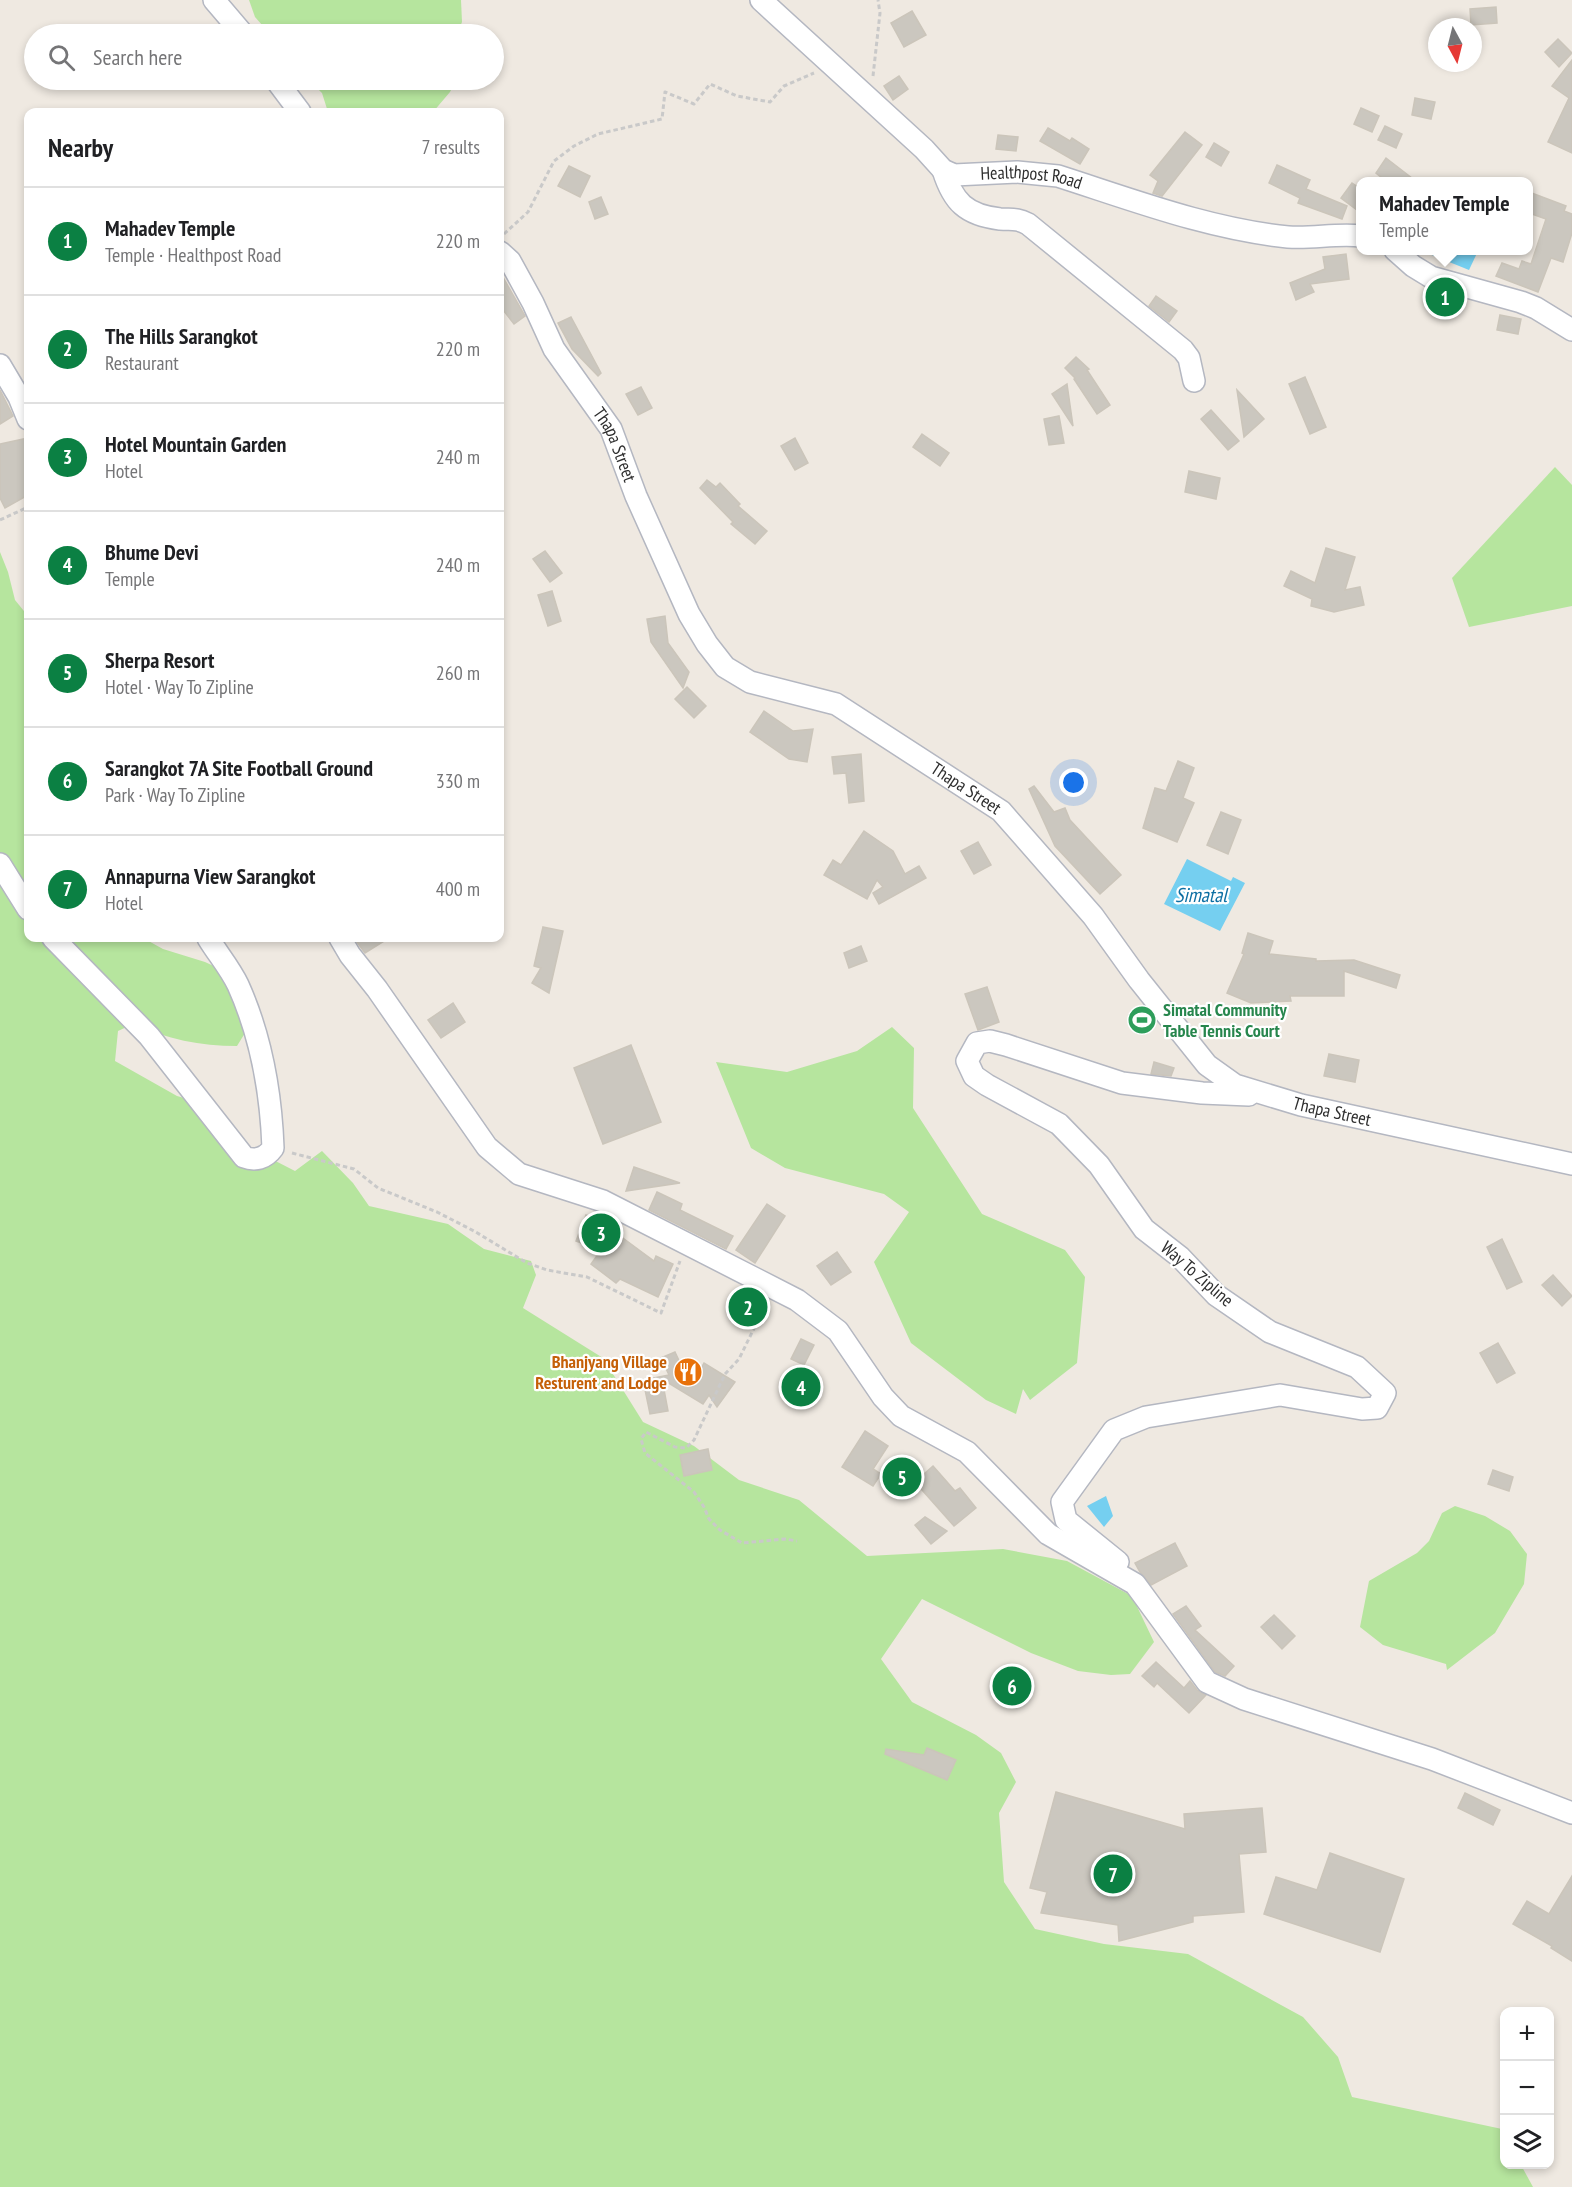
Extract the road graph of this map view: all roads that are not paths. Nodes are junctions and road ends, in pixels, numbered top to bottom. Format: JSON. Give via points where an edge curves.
{"nodes":[{"id":1,"x":214,"y":0,"type":"edge"},
{"id":2,"x":761,"y":0,"type":"edge"},
{"id":3,"x":234,"y":24,"type":"edge"},
{"id":4,"x":284,"y":90,"type":"edge"},
{"id":5,"x":297,"y":108,"type":"edge"},
{"id":6,"x":944,"y":170,"type":"junction"},
{"id":7,"x":1356,"y":236,"type":"edge"},
{"id":8,"x":1401,"y":255,"type":"edge"},
{"id":9,"x":504,"y":256,"type":"edge"},
{"id":10,"x":1572,"y":330,"type":"edge"},
{"id":11,"x":0,"y":365,"type":"edge"},
{"id":12,"x":1194,"y":381,"type":"dead end"},
{"id":13,"x":24,"y":409,"type":"edge"},
{"id":14,"x":0,"y":864,"type":"edge"},
{"id":15,"x":24,"y":903,"type":"edge"},
{"id":16,"x":57,"y":942,"type":"edge"},
{"id":17,"x":211,"y":942,"type":"edge"},
{"id":18,"x":342,"y":942,"type":"edge"},
{"id":19,"x":1270,"y":1096,"type":"junction"},
{"id":20,"x":1572,"y":1164,"type":"edge"},
{"id":21,"x":1135,"y":1584,"type":"junction"},
{"id":22,"x":1572,"y":1813,"type":"edge"}],
"edges":[{"from":1,"to":3,"type":"street"},
{"from":2,"to":6,"type":"street"},
{"from":4,"to":5,"type":"street"},
{"from":6,"to":7,"type":"street","name":"Healthpost Road","via":[[954,175],[1017,172],[1058,176],[1192,219],[1265,234]]},
{"from":6,"to":12,"type":"street","via":[[956,200],[974,213],[1016,218],[1028,224],[1183,350]]},
{"from":8,"to":10,"type":"street","via":[[1431,277],[1521,302]]},
{"from":9,"to":19,"type":"street","name":"Thapa Street","via":[[533,303],[554,349],[611,429],[689,614],[725,667],[750,682],[836,704],[1001,811],[1093,916],[1138,980],[1207,1065],[1235,1085]]},
{"from":11,"to":13,"type":"street"},
{"from":14,"to":15,"type":"street"},
{"from":16,"to":17,"type":"street","via":[[149,1036],[244,1157],[254,1160],[273,1148],[264,1067],[237,983]]},
{"from":18,"to":21,"type":"street","via":[[487,1147],[505,1164],[519,1174],[603,1201],[797,1300],[838,1331],[883,1397],[901,1416],[967,1452],[1048,1534]]},
{"from":19,"to":20,"type":"street","name":"Thapa Street"},
{"from":19,"to":21,"type":"street","name":"Way To Zipline","via":[[1122,1083],[990,1041],[977,1043],[968,1061],[974,1076],[1059,1124],[1099,1165],[1144,1229],[1180,1257],[1216,1294],[1270,1332],[1357,1367],[1385,1393],[1377,1408],[1280,1395],[1146,1417],[1114,1430],[1062,1502],[1066,1520],[1120,1564]]},
{"from":21,"to":22,"type":"street","via":[[1207,1682],[1244,1699],[1432,1759]]}]}
